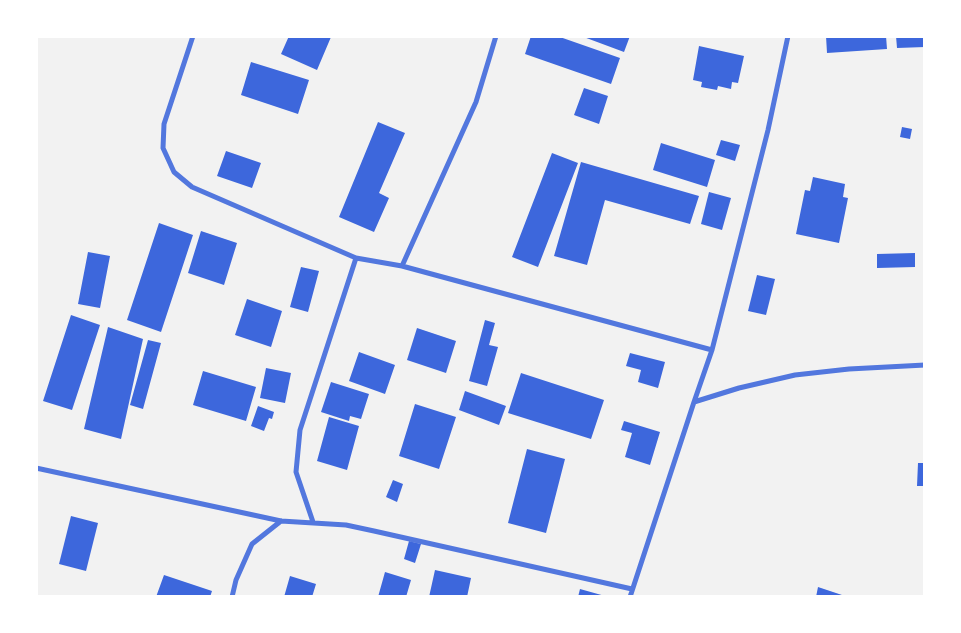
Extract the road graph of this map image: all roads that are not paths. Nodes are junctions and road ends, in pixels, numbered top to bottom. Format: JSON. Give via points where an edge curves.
{"nodes":[{"id":1,"x":193,"y":36,"type":"edge"},
{"id":2,"x":496,"y":36,"type":"edge"},
{"id":3,"x":788,"y":36,"type":"edge"},
{"id":4,"x":356,"y":258,"type":"junction"},
{"id":5,"x":402,"y":266,"type":"junction"},
{"id":6,"x":712,"y":350,"type":"junction"},
{"id":7,"x":925,"y":365,"type":"edge"},
{"id":8,"x":694,"y":402,"type":"junction"},
{"id":9,"x":36,"y":468,"type":"edge"},
{"id":10,"x":281,"y":521,"type":"junction"},
{"id":11,"x":313,"y":522,"type":"junction"},
{"id":12,"x":632,"y":589,"type":"junction"},
{"id":13,"x":232,"y":597,"type":"edge"},
{"id":14,"x":630,"y":597,"type":"edge"}],
"edges":[{"from":1,"to":4,"type":"street","via":[[164,124],[163,148],[174,172],[192,186]]},
{"from":2,"to":5,"type":"street","via":[[476,102]]},
{"from":3,"to":6,"type":"street","via":[[768,130]]},
{"from":4,"to":5,"type":"street"},
{"from":4,"to":11,"type":"street","via":[[300,430],[296,472]]},
{"from":5,"to":6,"type":"street"},
{"from":6,"to":8,"type":"street"},
{"from":7,"to":8,"type":"street","via":[[795,375]]},
{"from":8,"to":12,"type":"street"},
{"from":9,"to":10,"type":"street"},
{"from":10,"to":11,"type":"street"},
{"from":10,"to":13,"type":"street","via":[[252,544]]},
{"from":11,"to":12,"type":"street","via":[[374,530]]},
{"from":12,"to":14,"type":"street"}]}
